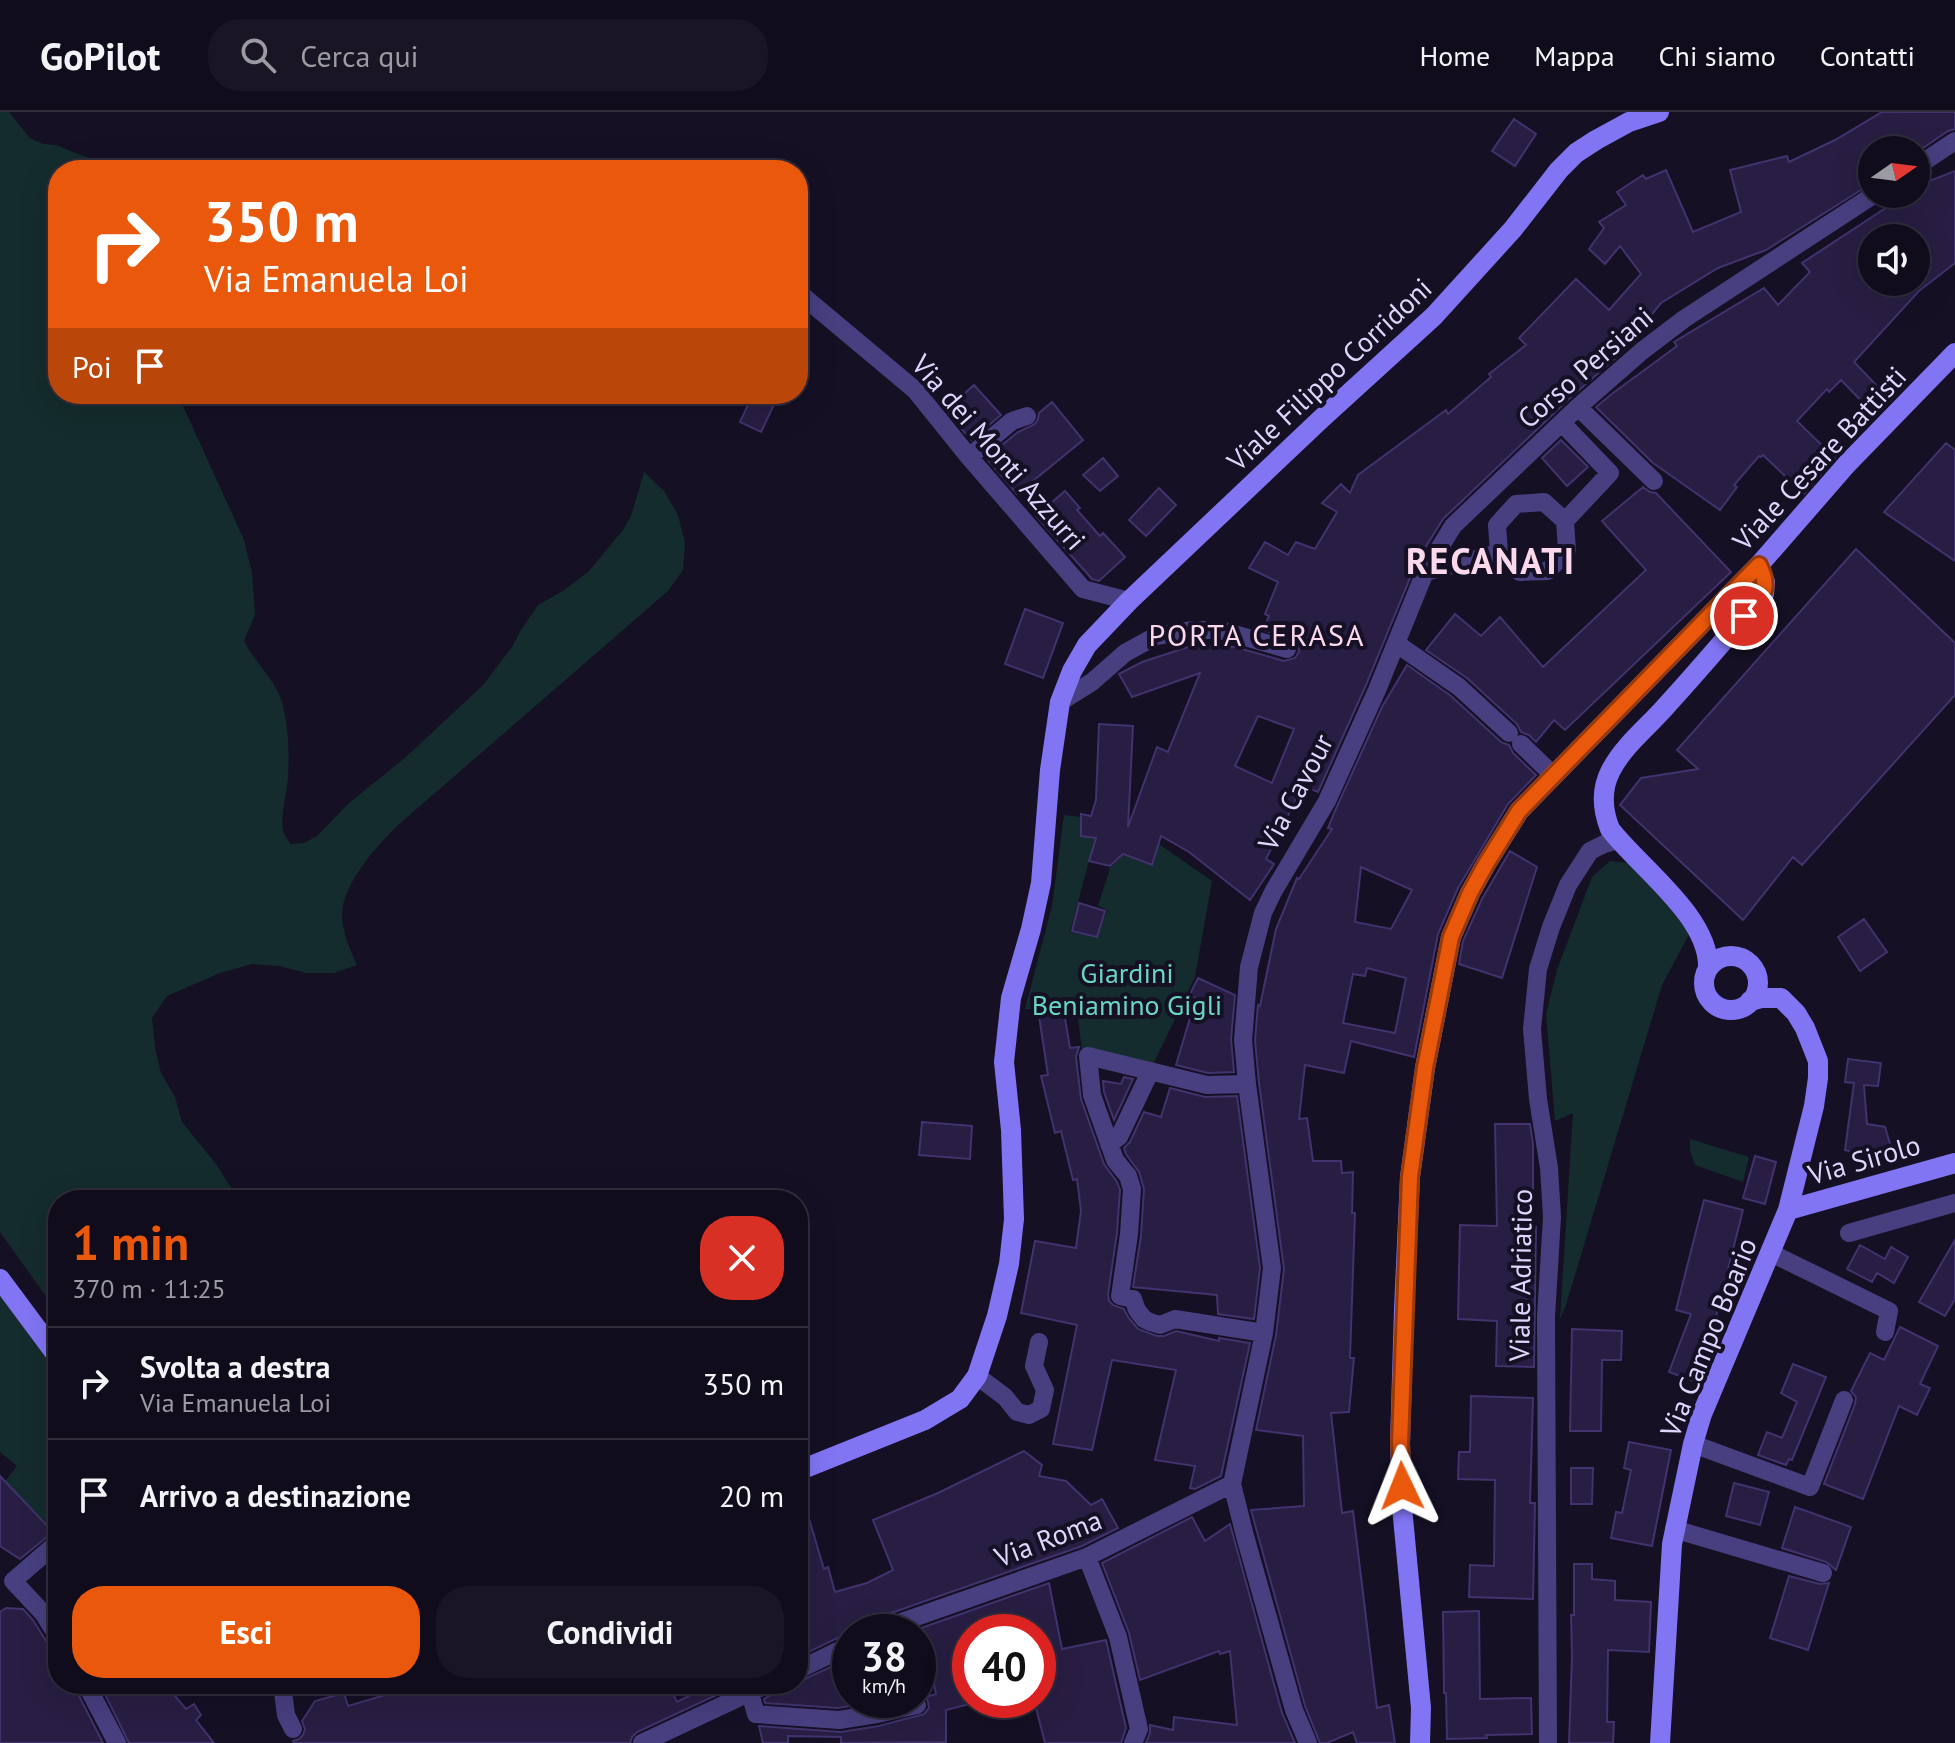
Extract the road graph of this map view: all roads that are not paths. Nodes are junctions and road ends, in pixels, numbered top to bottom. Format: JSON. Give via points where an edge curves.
{"nodes":[{"id":1,"x":1659,"y":112,"type":"edge"},
{"id":2,"x":1955,"y":141,"type":"edge"},
{"id":3,"x":1930,"y":158,"type":"edge"},
{"id":4,"x":1858,"y":205,"type":"edge"},
{"id":5,"x":808,"y":300,"type":"edge"},
{"id":6,"x":1955,"y":353,"type":"edge"},
{"id":7,"x":1578,"y":407,"type":"junction"},
{"id":8,"x":1027,"y":416,"type":"dead end"},
{"id":9,"x":1562,"y":423,"type":"junction"},
{"id":10,"x":969,"y":457,"type":"junction"},
{"id":11,"x":1654,"y":481,"type":"dead end"},
{"id":12,"x":1565,"y":521,"type":"junction"},
{"id":13,"x":1499,"y":553,"type":"junction"},
{"id":14,"x":1759,"y":565,"type":"junction"},
{"id":15,"x":1425,"y":572,"type":"junction"},
{"id":16,"x":1129,"y":601,"type":"junction"},
{"id":17,"x":1397,"y":644,"type":"junction"},
{"id":18,"x":1287,"y":649,"type":"dead end"},
{"id":19,"x":1060,"y":702,"type":"junction"},
{"id":20,"x":1553,"y":775,"type":"junction"},
{"id":21,"x":1618,"y":840,"type":"junction"},
{"id":22,"x":1700,"y":935,"type":"junction"},
{"id":23,"x":1726,"y":956,"type":"junction"},
{"id":24,"x":1708,"y":968,"type":"junction"},
{"id":25,"x":1750,"y":1001,"type":"junction"},
{"id":26,"x":1150,"y":1072,"type":"junction"},
{"id":27,"x":1247,"y":1084,"type":"junction"},
{"id":28,"x":1109,"y":1144,"type":"junction"},
{"id":29,"x":1955,"y":1163,"type":"edge"},
{"id":30,"x":1955,"y":1203,"type":"edge"},
{"id":31,"x":1788,"y":1210,"type":"junction"},
{"id":32,"x":1849,"y":1233,"type":"dead end"},
{"id":33,"x":1771,"y":1253,"type":"junction"},
{"id":34,"x":0,"y":1279,"type":"edge"},
{"id":35,"x":1885,"y":1332,"type":"dead end"},
{"id":36,"x":1264,"y":1333,"type":"junction"},
{"id":37,"x":1039,"y":1342,"type":"dead end"},
{"id":38,"x":48,"y":1344,"type":"edge"},
{"id":39,"x":977,"y":1376,"type":"junction"},
{"id":40,"x":1844,"y":1400,"type":"dead end"},
{"id":41,"x":1693,"y":1444,"type":"junction"},
{"id":42,"x":808,"y":1467,"type":"edge"},
{"id":43,"x":1232,"y":1484,"type":"junction"},
{"id":44,"x":1674,"y":1529,"type":"junction"},
{"id":45,"x":48,"y":1551,"type":"edge"},
{"id":46,"x":1087,"y":1557,"type":"junction"},
{"id":47,"x":1823,"y":1573,"type":"dead end"},
{"id":48,"x":922,"y":1614,"type":"edge"},
{"id":49,"x":48,"y":1621,"type":"edge"},
{"id":50,"x":832,"y":1654,"type":"edge"},
{"id":51,"x":808,"y":1665,"type":"edge"},
{"id":52,"x":91,"y":1694,"type":"edge"},
{"id":53,"x":283,"y":1694,"type":"edge"},
{"id":54,"x":748,"y":1694,"type":"edge"},
{"id":55,"x":750,"y":1694,"type":"edge"},
{"id":56,"x":852,"y":1718,"type":"edge"},
{"id":57,"x":297,"y":1737,"type":"edge"},
{"id":58,"x":117,"y":1743,"type":"edge"},
{"id":59,"x":642,"y":1743,"type":"edge"},
{"id":60,"x":1133,"y":1743,"type":"edge"},
{"id":61,"x":1308,"y":1743,"type":"edge"},
{"id":62,"x":1420,"y":1743,"type":"edge"},
{"id":63,"x":1548,"y":1743,"type":"edge"},
{"id":64,"x":1660,"y":1743,"type":"edge"}],
"edges":[{"from":1,"to":16,"type":"street","name":"Viale Filippo Corridoni","via":[[1629,122],[1576,153],[1434,316]]},
{"from":2,"to":3,"type":"street"},
{"from":4,"to":7,"type":"street","name":"Corso Persiani","via":[[1684,319]]},
{"from":5,"to":10,"type":"street","name":"Via dei Monti Azzurri","via":[[915,390]]},
{"from":6,"to":14,"type":"street","name":"Viale Cesare Battisti"},
{"from":7,"to":9,"type":"street","name":"Corso Persiani"},
{"from":7,"to":11,"type":"street"},
{"from":8,"to":10,"type":"street","via":[[1012,421]]},
{"from":9,"to":12,"type":"street","via":[[1610,473]]},
{"from":9,"to":15,"type":"street","name":"Corso Persiani","via":[[1453,526]]},
{"from":10,"to":16,"type":"street","name":"Via dei Monti Azzurri","via":[[1083,589]]},
{"from":12,"to":13,"type":"street","via":[[1544,502],[1516,504],[1497,525]]},
{"from":12,"to":13,"type":"street","via":[[1567,550],[1548,571],[1520,572]]},
{"from":13,"to":15,"type":"street"},
{"from":14,"to":20,"type":"street","name":"Viale Cesare Battisti"},
{"from":14,"to":21,"type":"street","via":[[1764,594],[1610,771],[1602,802]]},
{"from":15,"to":17,"type":"street","name":"Corso Persiani"},
{"from":16,"to":19,"type":"street","name":"Viale Filippo Corridoni","via":[[1087,645]]},
{"from":17,"to":20,"type":"street","via":[[1459,687]]},
{"from":17,"to":27,"type":"street","name":"Via Cavour","via":[[1327,801],[1263,913],[1249,967],[1243,1040]]},
{"from":18,"to":19,"type":"street","via":[[1220,630],[1156,636]]},
{"from":19,"to":39,"type":"street","name":"Viale Filippo Corridoni","via":[[1041,883],[1011,998],[1004,1062],[1014,1219],[1009,1264]]},
{"from":20,"to":62,"type":"street","name":"Viale Cesare Battisti","via":[[1510,824],[1451,937],[1420,1099],[1410,1177],[1400,1443]]},
{"from":21,"to":22,"type":"street","via":[[1659,881]]},
{"from":21,"to":63,"type":"street","name":"Viale Adriatico","via":[[1590,851],[1568,885],[1538,969],[1532,1029],[1552,1217],[1546,1317]]},
{"from":22,"to":23,"type":"street"},
{"from":22,"to":24,"type":"street"},
{"from":23,"to":24,"type":"street"},
{"from":23,"to":25,"type":"street","via":[[1746,960],[1756,972],[1757,987]]},
{"from":24,"to":25,"type":"street","via":[[1705,990],[1714,1003],[1736,1009]]},
{"from":25,"to":31,"type":"street","name":"Via Campo Boario","via":[[1781,998],[1805,1028],[1818,1061],[1814,1106]]},
{"from":26,"to":27,"type":"street","via":[[1207,1085]]},
{"from":26,"to":28,"type":"street","via":[[1119,1137]]},
{"from":26,"to":28,"type":"street","via":[[1088,1056],[1092,1095]]},
{"from":27,"to":36,"type":"street","name":"Via Cavour","via":[[1272,1268]]},
{"from":28,"to":36,"type":"street","via":[[1132,1189],[1120,1296],[1133,1299],[1144,1319],[1160,1325],[1175,1319]]},
{"from":29,"to":31,"type":"street","name":"Via Sirolo"},
{"from":30,"to":32,"type":"street"},
{"from":31,"to":33,"type":"street","name":"Via Campo Boario"},
{"from":33,"to":35,"type":"street","via":[[1889,1311]]},
{"from":33,"to":41,"type":"street","name":"Via Campo Boario"},
{"from":34,"to":38,"type":"street"},
{"from":36,"to":43,"type":"street","name":"Via Cavour"},
{"from":37,"to":39,"type":"street","via":[[1034,1366],[1045,1390],[1041,1409],[1029,1415],[1017,1412]]},
{"from":39,"to":42,"type":"street","via":[[960,1399],[925,1420]]},
{"from":40,"to":41,"type":"street","via":[[1810,1487]]},
{"from":41,"to":44,"type":"street","name":"Via Campo Boario"},
{"from":43,"to":46,"type":"street","name":"Via Roma"},
{"from":43,"to":61,"type":"street","via":[[1290,1696]]},
{"from":44,"to":47,"type":"street"},
{"from":44,"to":64,"type":"street","name":"Via Campo Boario"},
{"from":45,"to":49,"type":"street","via":[[13,1581]]},
{"from":46,"to":48,"type":"street","name":"Via Roma"},
{"from":46,"to":60,"type":"street","via":[[1118,1637],[1139,1729]]},
{"from":50,"to":51,"type":"street"},
{"from":52,"to":58,"type":"street"},
{"from":53,"to":57,"type":"street"},
{"from":54,"to":59,"type":"street"},
{"from":55,"to":56,"type":"street","via":[[756,1714]]}]}
